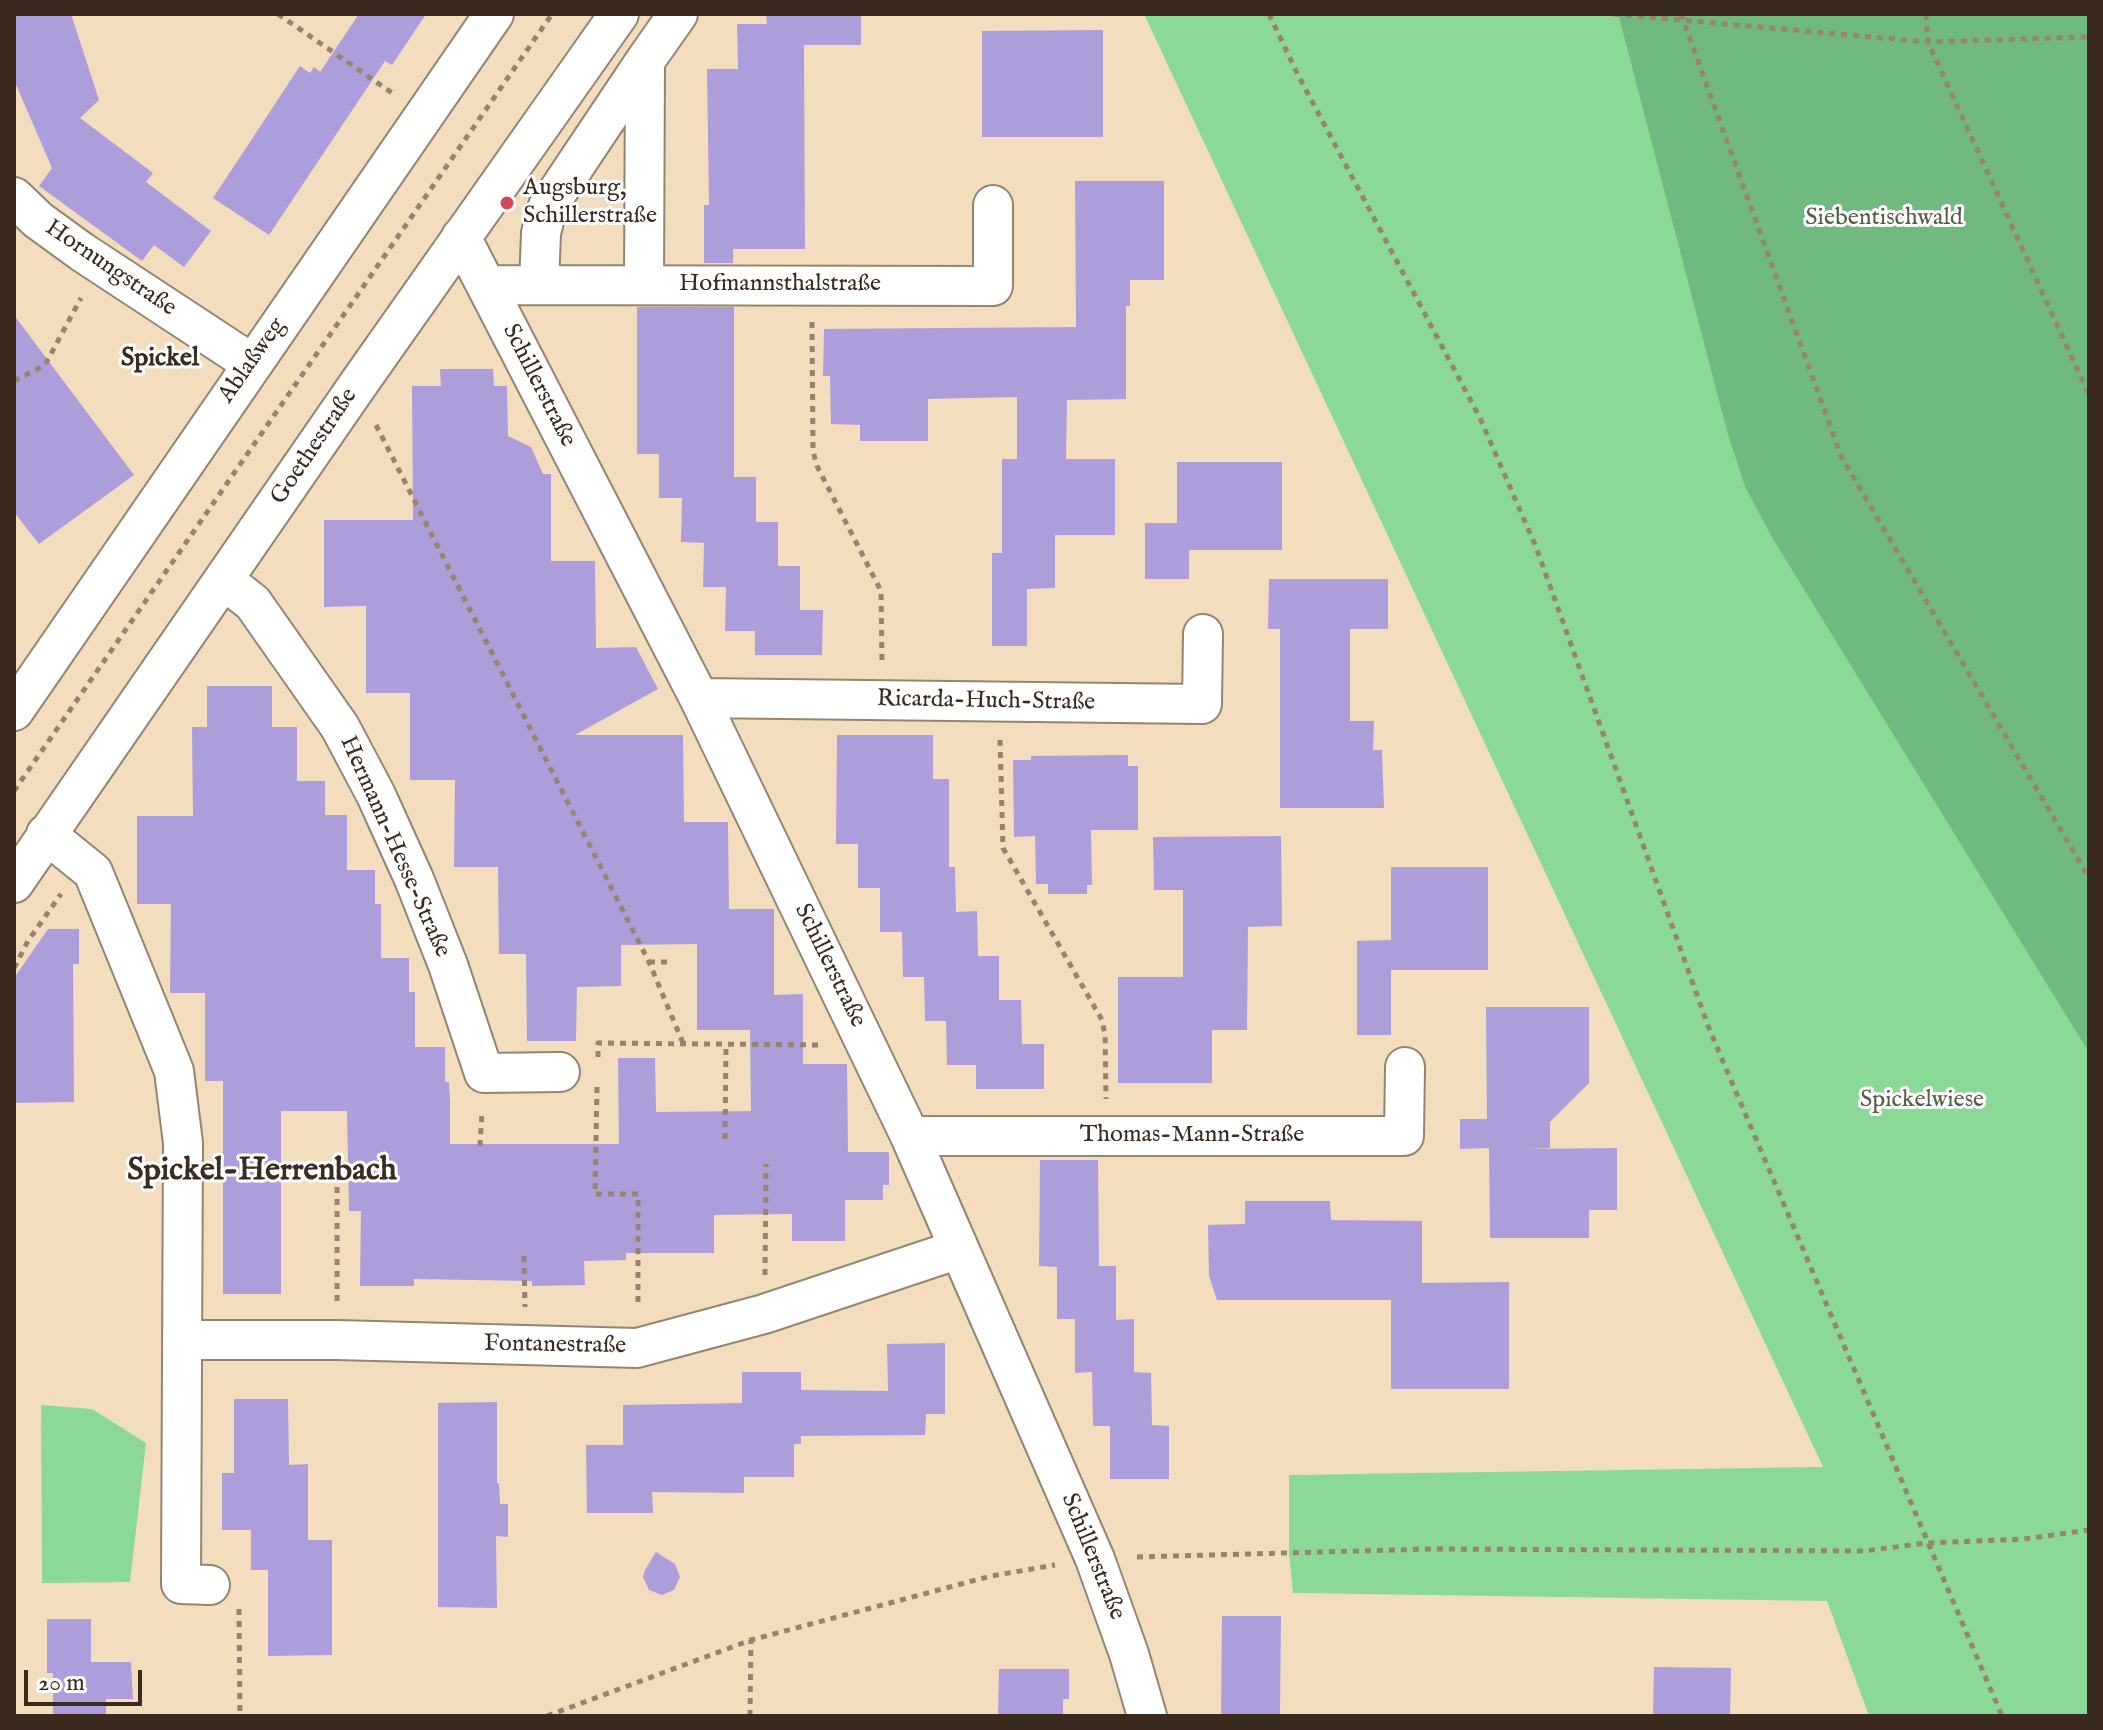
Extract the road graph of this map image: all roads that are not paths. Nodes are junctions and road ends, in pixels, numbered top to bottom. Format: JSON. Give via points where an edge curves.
{"nodes":[{"id":1,"x":494,"y":14,"type":"edge"},
{"id":2,"x":619,"y":14,"type":"edge"},
{"id":3,"x":678,"y":14,"type":"edge"},
{"id":4,"x":645,"y":61,"type":"junction"},
{"id":5,"x":14,"y":197,"type":"edge"},
{"id":6,"x":993,"y":205,"type":"dead end"},
{"id":7,"x":461,"y":237,"type":"junction"},
{"id":8,"x":539,"y":284,"type":"junction"},
{"id":9,"x":486,"y":285,"type":"junction"},
{"id":10,"x":644,"y":285,"type":"junction"},
{"id":11,"x":251,"y":363,"type":"junction"},
{"id":12,"x":224,"y":580,"type":"junction"},
{"id":13,"x":1203,"y":634,"type":"dead end"},
{"id":14,"x":699,"y":698,"type":"junction"},
{"id":15,"x":14,"y":711,"type":"edge"},
{"id":16,"x":46,"y":834,"type":"junction"},
{"id":17,"x":14,"y":883,"type":"edge"},
{"id":18,"x":1405,"y":1067,"type":"dead end"},
{"id":19,"x":579,"y":1072,"type":"road end"},
{"id":20,"x":910,"y":1136,"type":"junction"},
{"id":21,"x":959,"y":1249,"type":"junction"},
{"id":22,"x":184,"y":1340,"type":"junction"},
{"id":23,"x":210,"y":1585,"type":"road end"},
{"id":24,"x":1147,"y":1716,"type":"edge"}],
"edges":[{"from":1,"to":11,"type":"street","name":"Ablaßweg"},
{"from":2,"to":7,"type":"street","name":"Goethestraße"},
{"from":3,"to":4,"type":"street"},
{"from":4,"to":8,"type":"street","via":[[548,206]]},
{"from":4,"to":10,"type":"street"},
{"from":5,"to":11,"type":"street","name":"Hornungstraße","via":[[38,220]]},
{"from":6,"to":10,"type":"street","name":"Hofmannsthalstraße","via":[[993,286]]},
{"from":7,"to":9,"type":"street","name":"Schillerstraße"},
{"from":7,"to":12,"type":"street","name":"Goethestraße"},
{"from":8,"to":9,"type":"street","name":"Hofmannsthalstraße"},
{"from":8,"to":10,"type":"street","name":"Hofmannsthalstraße"},
{"from":9,"to":14,"type":"street","name":"Schillerstraße"},
{"from":11,"to":15,"type":"street","name":"Ablaßweg"},
{"from":12,"to":16,"type":"street","name":"Goethestraße"},
{"from":12,"to":19,"type":"street","name":"Hermann-Hesse-Straße","via":[[253,603],[347,741],[376,795],[448,965],[484,1073]]},
{"from":13,"to":14,"type":"street","name":"Ricarda-Huch-Straße","via":[[1202,704]]},
{"from":14,"to":20,"type":"street","name":"Schillerstraße"},
{"from":16,"to":17,"type":"street","name":"Goethestraße"},
{"from":16,"to":22,"type":"street","via":[[93,872],[174,1071],[183,1143]]},
{"from":18,"to":20,"type":"street","name":"Thomas-Mann-Straße","via":[[1404,1136]]},
{"from":20,"to":21,"type":"street","name":"Schillerstraße"},
{"from":21,"to":22,"type":"street","name":"Fontanestraße","via":[[764,1314],[637,1348]]},
{"from":21,"to":24,"type":"street","name":"Schillerstraße","via":[[1095,1559]]},
{"from":22,"to":23,"type":"street","via":[[181,1584]]}]}
